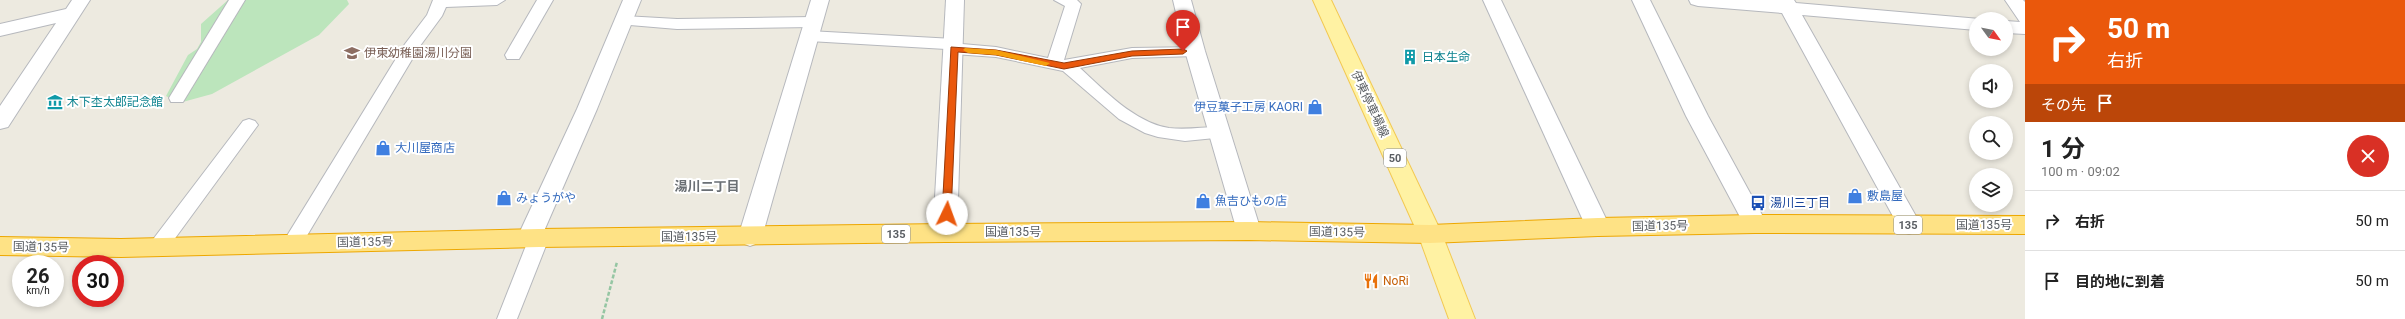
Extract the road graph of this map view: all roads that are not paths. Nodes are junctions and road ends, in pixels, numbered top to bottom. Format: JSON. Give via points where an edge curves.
{"nodes":[{"id":1,"x":238,"y":0,"type":"edge"},
{"id":2,"x":497,"y":0,"type":"edge"},
{"id":3,"x":545,"y":0,"type":"edge"},
{"id":4,"x":632,"y":0,"type":"edge"},
{"id":5,"x":820,"y":0,"type":"edge"},
{"id":6,"x":955,"y":0,"type":"edge"},
{"id":7,"x":1062,"y":0,"type":"edge"},
{"id":8,"x":1182,"y":0,"type":"edge"},
{"id":9,"x":1322,"y":0,"type":"edge"},
{"id":10,"x":1492,"y":0,"type":"edge"},
{"id":11,"x":1641,"y":0,"type":"edge"},
{"id":12,"x":1698,"y":0,"type":"edge"},
{"id":13,"x":2014,"y":0,"type":"edge"},
{"id":14,"x":440,"y":1,"type":"edge"},
{"id":15,"x":1787,"y":4,"type":"edge"},
{"id":16,"x":76,"y":7,"type":"edge"},
{"id":17,"x":2025,"y":17,"type":"edge"},
{"id":18,"x":624,"y":21,"type":"junction"},
{"id":19,"x":1969,"y":23,"type":"edge"},
{"id":20,"x":2013,"y":27,"type":"edge"},
{"id":21,"x":2025,"y":28,"type":"edge"},
{"id":22,"x":811,"y":29,"type":"junction"},
{"id":23,"x":0,"y":30,"type":"edge"},
{"id":24,"x":954,"y":47,"type":"junction"},
{"id":25,"x":1195,"y":51,"type":"junction"},
{"id":26,"x":514,"y":55,"type":"dead end"},
{"id":27,"x":1060,"y":65,"type":"junction"},
{"id":28,"x":176,"y":98,"type":"dead end"},
{"id":29,"x":0,"y":122,"type":"edge"},
{"id":30,"x":249,"y":125,"type":"dead end"},
{"id":31,"x":1219,"y":133,"type":"junction"},
{"id":32,"x":1755,"y":224,"type":"junction"},
{"id":33,"x":1909,"y":225,"type":"junction"},
{"id":34,"x":2025,"y":226,"type":"edge"},
{"id":35,"x":1598,"y":227,"type":"junction"},
{"id":36,"x":1249,"y":231,"type":"junction"},
{"id":37,"x":945,"y":233,"type":"junction"},
{"id":38,"x":1430,"y":234,"type":"junction"},
{"id":39,"x":750,"y":237,"type":"junction"},
{"id":40,"x":534,"y":238,"type":"junction"},
{"id":41,"x":292,"y":244,"type":"junction"},
{"id":42,"x":0,"y":246,"type":"edge"},
{"id":43,"x":158,"y":247,"type":"junction"},
{"id":44,"x":507,"y":319,"type":"edge"},
{"id":45,"x":1462,"y":319,"type":"edge"}],
"edges":[{"from":1,"to":28,"type":"lane"},
{"from":2,"to":14,"type":"lane"},
{"from":3,"to":26,"type":"lane"},
{"from":4,"to":18,"type":"street"},
{"from":5,"to":22,"type":"street"},
{"from":6,"to":24,"type":"street"},
{"from":7,"to":27,"type":"lane","via":[[1073,4]]},
{"from":8,"to":25,"type":"street"},
{"from":9,"to":38,"type":"main road","name":"伊東停車場線","number":"50"},
{"from":10,"to":35,"type":"street"},
{"from":11,"to":32,"type":"street","via":[[1697,116]]},
{"from":12,"to":15,"type":"street"},
{"from":13,"to":17,"type":"street"},
{"from":14,"to":41,"type":"lane","via":[[434,16],[413,44]]},
{"from":15,"to":19,"type":"street"},
{"from":15,"to":33,"type":"street"},
{"from":16,"to":23,"type":"street"},
{"from":16,"to":29,"type":"street"},
{"from":18,"to":22,"type":"lane"},
{"from":18,"to":40,"type":"street"},
{"from":20,"to":21,"type":"street"},
{"from":22,"to":24,"type":"lane"},
{"from":22,"to":39,"type":"street"},
{"from":24,"to":27,"type":"lane","via":[[996,52]]},
{"from":24,"to":37,"type":"street"},
{"from":25,"to":27,"type":"lane","via":[[1132,53]]},
{"from":25,"to":31,"type":"street"},
{"from":27,"to":31,"type":"lane","via":[[1111,106],[1149,128],[1164,133]]},
{"from":30,"to":43,"type":"lane"},
{"from":31,"to":36,"type":"street"},
{"from":32,"to":33,"type":"highway","name":"国道135号","number":"135"},
{"from":32,"to":35,"type":"highway","name":"国道135号","number":"135"},
{"from":33,"to":34,"type":"highway","name":"国道135号","number":"135"},
{"from":35,"to":38,"type":"highway","name":"国道135号","number":"135"},
{"from":36,"to":37,"type":"highway","name":"国道135号","number":"135"},
{"from":36,"to":38,"type":"highway","name":"国道135号","number":"135"},
{"from":37,"to":39,"type":"highway","name":"国道135号","number":"135"},
{"from":38,"to":45,"type":"main road","name":"伊東停車場線","number":"50"},
{"from":39,"to":40,"type":"highway","name":"国道135号","number":"135"},
{"from":40,"to":41,"type":"highway","name":"国道135号","number":"135"},
{"from":40,"to":44,"type":"lane"},
{"from":41,"to":43,"type":"highway","name":"国道135号","number":"135"},
{"from":42,"to":43,"type":"highway","name":"国道135号","number":"135"}]}
